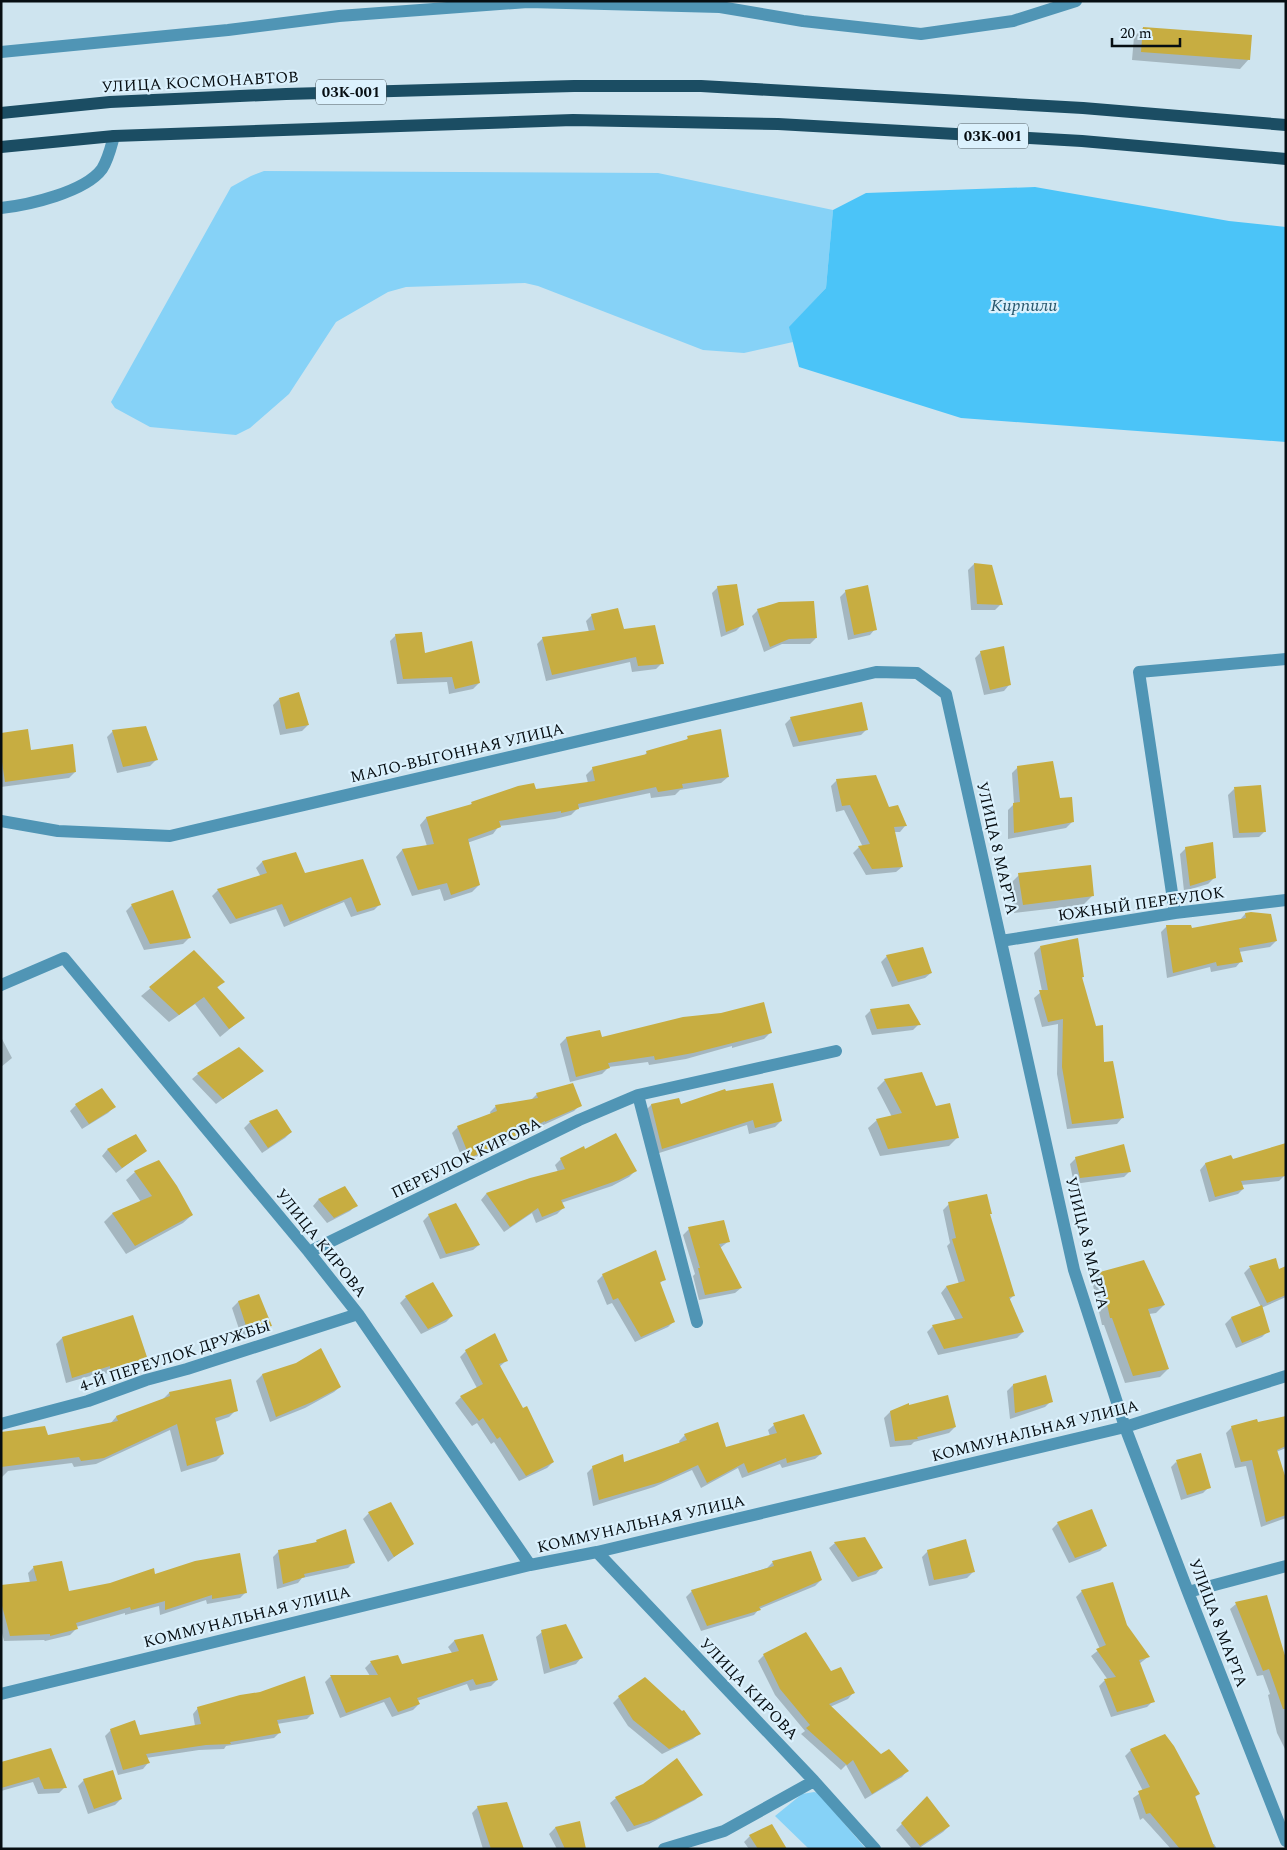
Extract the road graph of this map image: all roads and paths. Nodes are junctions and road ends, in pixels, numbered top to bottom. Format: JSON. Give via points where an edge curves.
{"nodes":[{"id":1,"x":1076,"y":1,"type":"edge"},
{"id":2,"x":513,"y":2,"type":"edge"},
{"id":3,"x":1,"y":52,"type":"edge"},
{"id":4,"x":1,"y":113,"type":"edge"},
{"id":5,"x":1286,"y":125,"type":"edge"},
{"id":6,"x":114,"y":136,"type":"junction"},
{"id":7,"x":1,"y":147,"type":"edge"},
{"id":8,"x":1286,"y":159,"type":"edge"},
{"id":9,"x":1,"y":208,"type":"edge"},
{"id":10,"x":1286,"y":659,"type":"edge"},
{"id":11,"x":917,"y":673,"type":"joint"},
{"id":12,"x":1,"y":821,"type":"edge"},
{"id":13,"x":1286,"y":900,"type":"edge"},
{"id":14,"x":1175,"y":913,"type":"junction"},
{"id":15,"x":1001,"y":941,"type":"junction"},
{"id":16,"x":1,"y":985,"type":"edge"},
{"id":17,"x":836,"y":1051,"type":"dead end"},
{"id":18,"x":638,"y":1095,"type":"junction"},
{"id":19,"x":309,"y":1252,"type":"junction"},
{"id":20,"x":358,"y":1314,"type":"junction"},
{"id":21,"x":697,"y":1322,"type":"dead end"},
{"id":22,"x":1286,"y":1376,"type":"edge"},
{"id":23,"x":1,"y":1424,"type":"edge"},
{"id":24,"x":1125,"y":1427,"type":"junction"},
{"id":25,"x":597,"y":1552,"type":"junction"},
{"id":26,"x":530,"y":1566,"type":"junction"},
{"id":27,"x":1286,"y":1566,"type":"edge"},
{"id":28,"x":1188,"y":1592,"type":"junction"},
{"id":29,"x":1,"y":1694,"type":"edge"},
{"id":30,"x":814,"y":1781,"type":"junction"},
{"id":31,"x":1286,"y":1841,"type":"edge"},
{"id":32,"x":664,"y":1849,"type":"edge"},
{"id":33,"x":875,"y":1849,"type":"edge"}],
"edges":[{"from":1,"to":2,"type":"street","via":[[1014,21],[921,34],[803,21],[720,7]]},
{"from":2,"to":3,"type":"street","via":[[339,16]]},
{"from":4,"to":5,"type":"main road","name":"УЛИЦА КОСМОНАВТОВ","number":"03К-001","via":[[110,102],[286,94],[565,86],[701,86],[1083,108]]},
{"from":6,"to":7,"type":"main road","number":"03К-001"},
{"from":6,"to":8,"type":"main road","number":"03К-001","via":[[572,120],[778,124],[1082,142]]},
{"from":6,"to":9,"type":"street","via":[[102,168],[92,180],[76,189]]},
{"from":10,"to":14,"type":"street","via":[[1139,672]]},
{"from":11,"to":12,"type":"street","name":"МАЛО-ВЫГОННАЯ УЛИЦА","via":[[876,672],[170,836],[58,831]]},
{"from":11,"to":15,"type":"street","name":"УЛИЦА 8 МАРТА","via":[[946,694]]},
{"from":13,"to":14,"type":"street","name":"ЮЖНЫЙ ПЕРЕУЛОК"},
{"from":14,"to":15,"type":"street","name":"ЮЖНЫЙ ПЕРЕУЛОК"},
{"from":15,"to":24,"type":"street","name":"УЛИЦА 8 МАРТА","via":[[1074,1270]]},
{"from":16,"to":19,"type":"street","name":"УЛИЦА КИРОВА","via":[[64,958]]},
{"from":17,"to":18,"type":"street","name":"ПЕРЕУЛОК КИРОВА"},
{"from":18,"to":19,"type":"street","name":"ПЕРЕУЛОК КИРОВА"},
{"from":18,"to":21,"type":"street"},
{"from":19,"to":20,"type":"street","name":"УЛИЦА КИРОВА"},
{"from":20,"to":23,"type":"street","name":"4-Й ПЕРЕУЛОК ДРУЖБЫ","via":[[88,1401]]},
{"from":20,"to":26,"type":"street","name":"УЛИЦА КИРОВА"},
{"from":22,"to":24,"type":"street","name":"КОММУНАЛЬНАЯ УЛИЦА"},
{"from":24,"to":25,"type":"street","name":"КОММУНАЛЬНАЯ УЛИЦА"},
{"from":24,"to":28,"type":"street","name":"УЛИЦА 8 МАРТА"},
{"from":25,"to":26,"type":"street","name":"КОММУНАЛЬНАЯ УЛИЦА"},
{"from":25,"to":30,"type":"street","name":"УЛИЦА КИРОВА"},
{"from":26,"to":29,"type":"street","name":"КОММУНАЛЬНАЯ УЛИЦА"},
{"from":27,"to":28,"type":"street"},
{"from":28,"to":31,"type":"street","name":"УЛИЦА 8 МАРТА"},
{"from":30,"to":32,"type":"street","via":[[724,1831]]},
{"from":30,"to":33,"type":"street","name":"УЛИЦА КИРОВА"}]}
